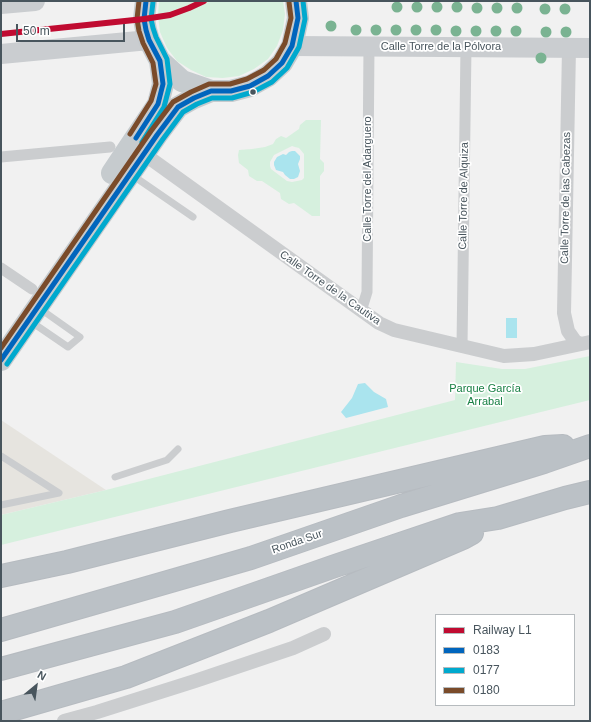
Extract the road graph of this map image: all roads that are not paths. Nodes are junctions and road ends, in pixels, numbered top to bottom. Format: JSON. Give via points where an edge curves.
{"nodes":[{"id":1,"x":35,"y":1,"type":"edge"},
{"id":2,"x":146,"y":1,"type":"edge"},
{"id":3,"x":296,"y":1,"type":"edge"},
{"id":4,"x":1,"y":4,"type":"edge"},
{"id":5,"x":149,"y":40,"type":"junction"},
{"id":6,"x":292,"y":46,"type":"junction"},
{"id":7,"x":369,"y":46,"type":"junction"},
{"id":8,"x":466,"y":47,"type":"junction"},
{"id":9,"x":569,"y":48,"type":"junction"},
{"id":10,"x":590,"y":48,"type":"edge"},
{"id":11,"x":1,"y":54,"type":"edge"},
{"id":12,"x":160,"y":61,"type":"junction"},
{"id":13,"x":211,"y":91,"type":"junction"},
{"id":14,"x":110,"y":147,"type":"dead end"},
{"id":15,"x":144,"y":154,"type":"junction"},
{"id":16,"x":1,"y":157,"type":"edge"},
{"id":17,"x":130,"y":174,"type":"junction"},
{"id":18,"x":193,"y":217,"type":"dead end"},
{"id":19,"x":1,"y":268,"type":"edge"},
{"id":20,"x":33,"y":305,"type":"junction"},
{"id":21,"x":359,"y":310,"type":"junction"},
{"id":22,"x":1,"y":334,"type":"edge"},
{"id":23,"x":585,"y":343,"type":"edge"},
{"id":24,"x":462,"y":346,"type":"junction"},
{"id":25,"x":1,"y":360,"type":"edge"},
{"id":26,"x":590,"y":445,"type":"edge"},
{"id":27,"x":178,"y":449,"type":"dead end"},
{"id":28,"x":1,"y":456,"type":"edge"},
{"id":29,"x":115,"y":477,"type":"dead end"},
{"id":30,"x":590,"y":492,"type":"edge"},
{"id":31,"x":1,"y":505,"type":"edge"},
{"id":32,"x":498,"y":518,"type":"junction"},
{"id":33,"x":1,"y":576,"type":"edge"},
{"id":34,"x":1,"y":630,"type":"edge"},
{"id":35,"x":324,"y":634,"type":"dead end"},
{"id":36,"x":1,"y":669,"type":"edge"},
{"id":37,"x":1,"y":713,"type":"edge"},
{"id":38,"x":64,"y":721,"type":"edge"}],
"edges":[{"from":1,"to":4,"type":"main road"},
{"from":2,"to":5,"type":"main road","via":[[144,19]]},
{"from":3,"to":6,"type":"main road","via":[[298,18]]},
{"from":5,"to":11,"type":"main road"},
{"from":5,"to":12,"type":"main road"},
{"from":6,"to":7,"type":"main road","name":"Calle Torre de la Pólvora"},
{"from":6,"to":13,"type":"main road","via":[[282,63],[268,76],[250,86],[231,91]]},
{"from":7,"to":8,"type":"main road","name":"Calle Torre de la Pólvora"},
{"from":7,"to":21,"type":"street","name":"Calle Torre del Adarguero","via":[[367,292]]},
{"from":8,"to":9,"type":"main road","name":"Calle Torre de la Pólvora"},
{"from":8,"to":24,"type":"street","name":"Calle Torre de Alquiza"},
{"from":9,"to":10,"type":"main road","name":"Calle Torre de la Pólvora"},
{"from":9,"to":23,"type":"street","name":"Calle Torre de las Cabezas","via":[[564,313],[568,331],[575,340]]},
{"from":12,"to":13,"type":"main road","via":[[182,81]]},
{"from":12,"to":20,"type":"main road","via":[[163,84],[158,104]]},
{"from":13,"to":15,"type":"main road","via":[[178,107]]},
{"from":14,"to":16,"type":"street"},
{"from":15,"to":17,"type":"main road"},
{"from":15,"to":21,"type":"street","name":"Calle Torre de la Cautiva"},
{"from":17,"to":18,"type":"lane"},
{"from":17,"to":20,"type":"main road"},
{"from":19,"to":20,"type":"street"},
{"from":20,"to":20,"type":"lane","via":[[68,347],[80,337]]},
{"from":20,"to":22,"type":"main road"},
{"from":20,"to":25,"type":"main road"},
{"from":21,"to":24,"type":"street","name":"Calle Torre de la Cautiva","via":[[394,330]]},
{"from":23,"to":24,"type":"street","name":"Calle Torre de la Cautiva","via":[[534,354],[504,356]]},
{"from":26,"to":33,"type":"highway","via":[[545,447]]},
{"from":26,"to":34,"type":"highway","name":"Ronda Sur","via":[[250,558]]},
{"from":27,"to":29,"type":"lane","via":[[168,460]]},
{"from":28,"to":31,"type":"lane","via":[[59,493]]},
{"from":30,"to":32,"type":"highway"},
{"from":32,"to":36,"type":"highway","via":[[460,524],[174,622]]},
{"from":32,"to":37,"type":"highway","via":[[463,538],[269,621],[126,677]]},
{"from":35,"to":38,"type":"street","via":[[293,648],[195,681]]}]}
